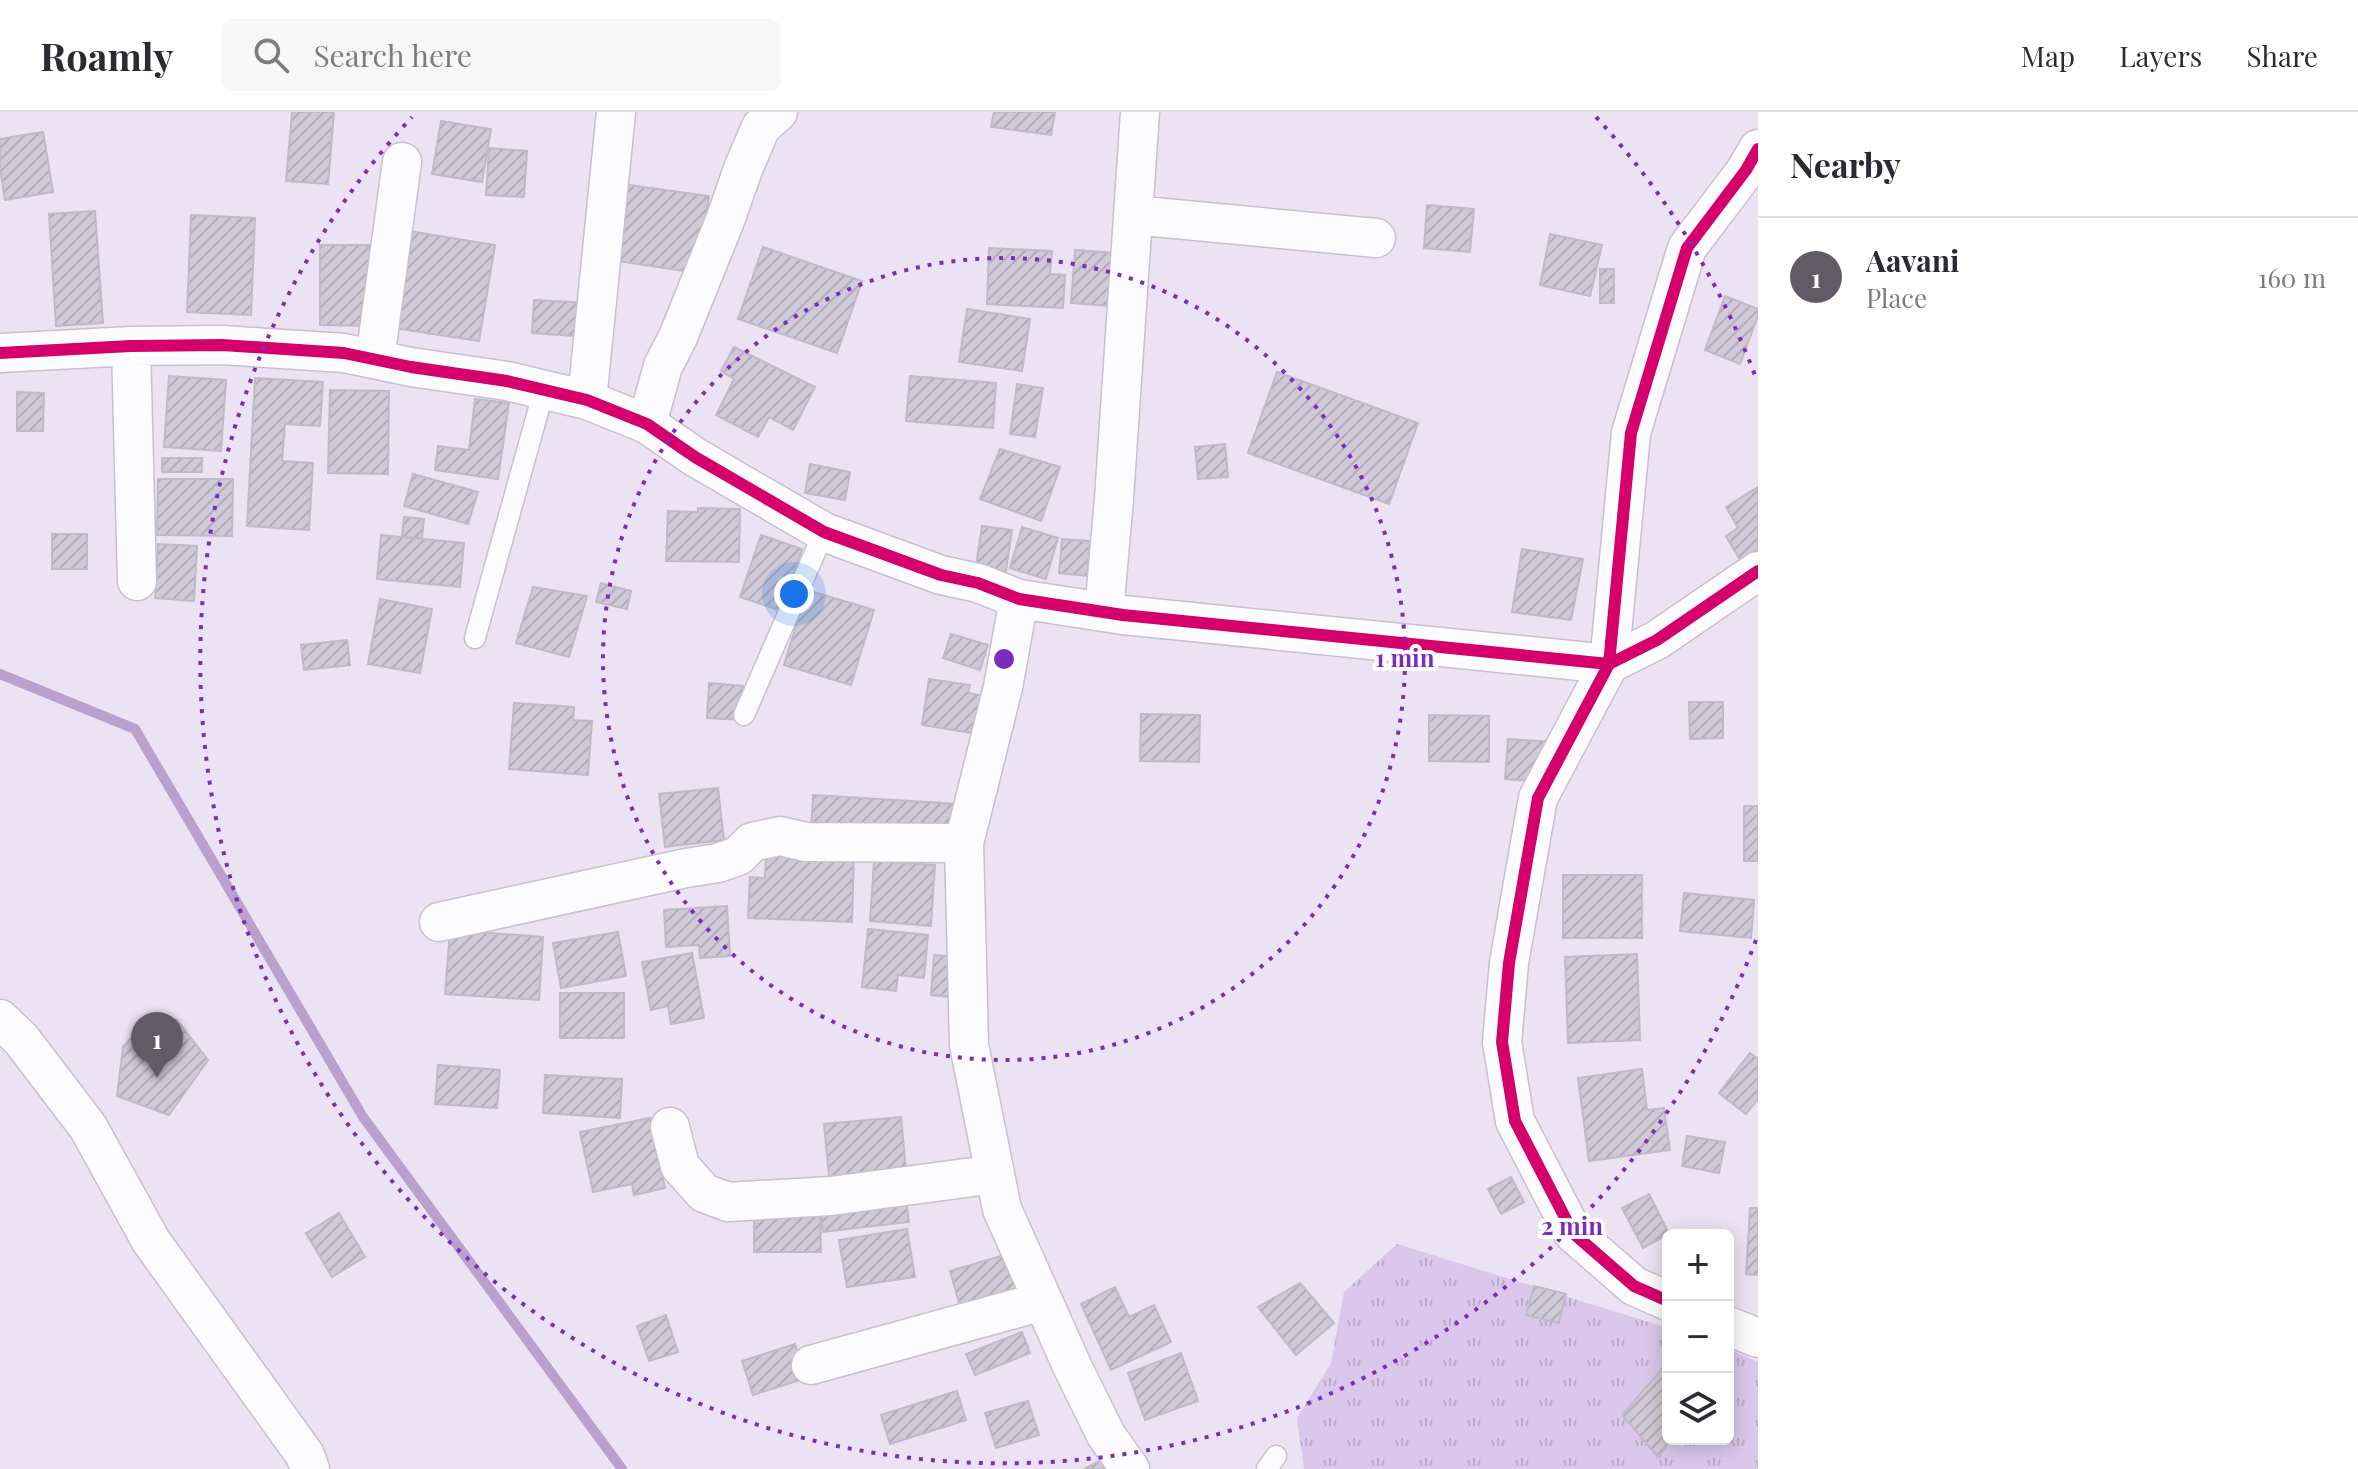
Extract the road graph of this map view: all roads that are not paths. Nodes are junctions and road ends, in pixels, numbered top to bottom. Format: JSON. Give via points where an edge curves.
{"nodes":[{"id":1,"x":616,"y":112,"type":"edge"},
{"id":2,"x":778,"y":112,"type":"edge"},
{"id":3,"x":1140,"y":112,"type":"edge"},
{"id":4,"x":402,"y":162,"type":"dead end"},
{"id":5,"x":1754,"y":166,"type":"edge"},
{"id":6,"x":1133,"y":215,"type":"junction"},
{"id":7,"x":1376,"y":238,"type":"dead end"},
{"id":8,"x":131,"y":346,"type":"junction"},
{"id":9,"x":0,"y":353,"type":"edge"},
{"id":10,"x":375,"y":359,"type":"junction"},
{"id":11,"x":544,"y":390,"type":"junction"},
{"id":12,"x":587,"y":400,"type":"junction"},
{"id":13,"x":647,"y":424,"type":"junction"},
{"id":14,"x":824,"y":532,"type":"junction"},
{"id":15,"x":1758,"y":571,"type":"edge"},
{"id":16,"x":137,"y":581,"type":"dead end"},
{"id":17,"x":1019,"y":599,"type":"junction"},
{"id":18,"x":1104,"y":612,"type":"junction"},
{"id":19,"x":475,"y":638,"type":"dead end"},
{"id":20,"x":1609,"y":664,"type":"junction"},
{"id":21,"x":744,"y":715,"type":"dead end"},
{"id":22,"x":964,"y":843,"type":"junction"},
{"id":23,"x":439,"y":922,"type":"dead end"},
{"id":24,"x":0,"y":1019,"type":"edge"},
{"id":25,"x":670,"y":1127,"type":"dead end"},
{"id":26,"x":995,"y":1174,"type":"junction"},
{"id":27,"x":1662,"y":1298,"type":"edge"},
{"id":28,"x":1043,"y":1301,"type":"junction"},
{"id":29,"x":1734,"y":1328,"type":"edge"},
{"id":30,"x":1758,"y":1338,"type":"edge"},
{"id":31,"x":811,"y":1365,"type":"dead end"},
{"id":32,"x":300,"y":1464,"type":"edge"},
{"id":33,"x":1130,"y":1469,"type":"edge"}],
"edges":[{"from":1,"to":12,"type":"street"},
{"from":2,"to":13,"type":"street","via":[[761,127],[743,169],[663,366]]},
{"from":3,"to":6,"type":"street"},
{"from":4,"to":10,"type":"street"},
{"from":5,"to":20,"type":"street","via":[[1687,248],[1631,433]]},
{"from":6,"to":7,"type":"street"},
{"from":6,"to":18,"type":"street"},
{"from":8,"to":9,"type":"street"},
{"from":8,"to":10,"type":"street","via":[[222,345]]},
{"from":8,"to":16,"type":"street"},
{"from":10,"to":11,"type":"street"},
{"from":11,"to":12,"type":"street"},
{"from":11,"to":19,"type":"lane"},
{"from":12,"to":13,"type":"street"},
{"from":13,"to":14,"type":"street"},
{"from":14,"to":17,"type":"street"},
{"from":14,"to":21,"type":"lane"},
{"from":15,"to":20,"type":"street","via":[[1657,640]]},
{"from":17,"to":18,"type":"street"},
{"from":17,"to":22,"type":"street"},
{"from":18,"to":20,"type":"street"},
{"from":20,"to":27,"type":"street","via":[[1538,798],[1509,963],[1502,1042],[1515,1121],[1573,1233],[1634,1286]]},
{"from":22,"to":23,"type":"street","via":[[806,842],[780,836],[752,842],[738,856],[718,863]]},
{"from":22,"to":26,"type":"street","via":[[969,1045]]},
{"from":24,"to":32,"type":"street","via":[[88,1127],[151,1241]]},
{"from":25,"to":26,"type":"street","via":[[680,1166],[704,1193],[728,1202],[831,1196]]},
{"from":26,"to":28,"type":"street","via":[[1002,1209]]},
{"from":28,"to":31,"type":"street"},
{"from":28,"to":33,"type":"street","via":[[1106,1435]]},
{"from":29,"to":30,"type":"street"}]}
